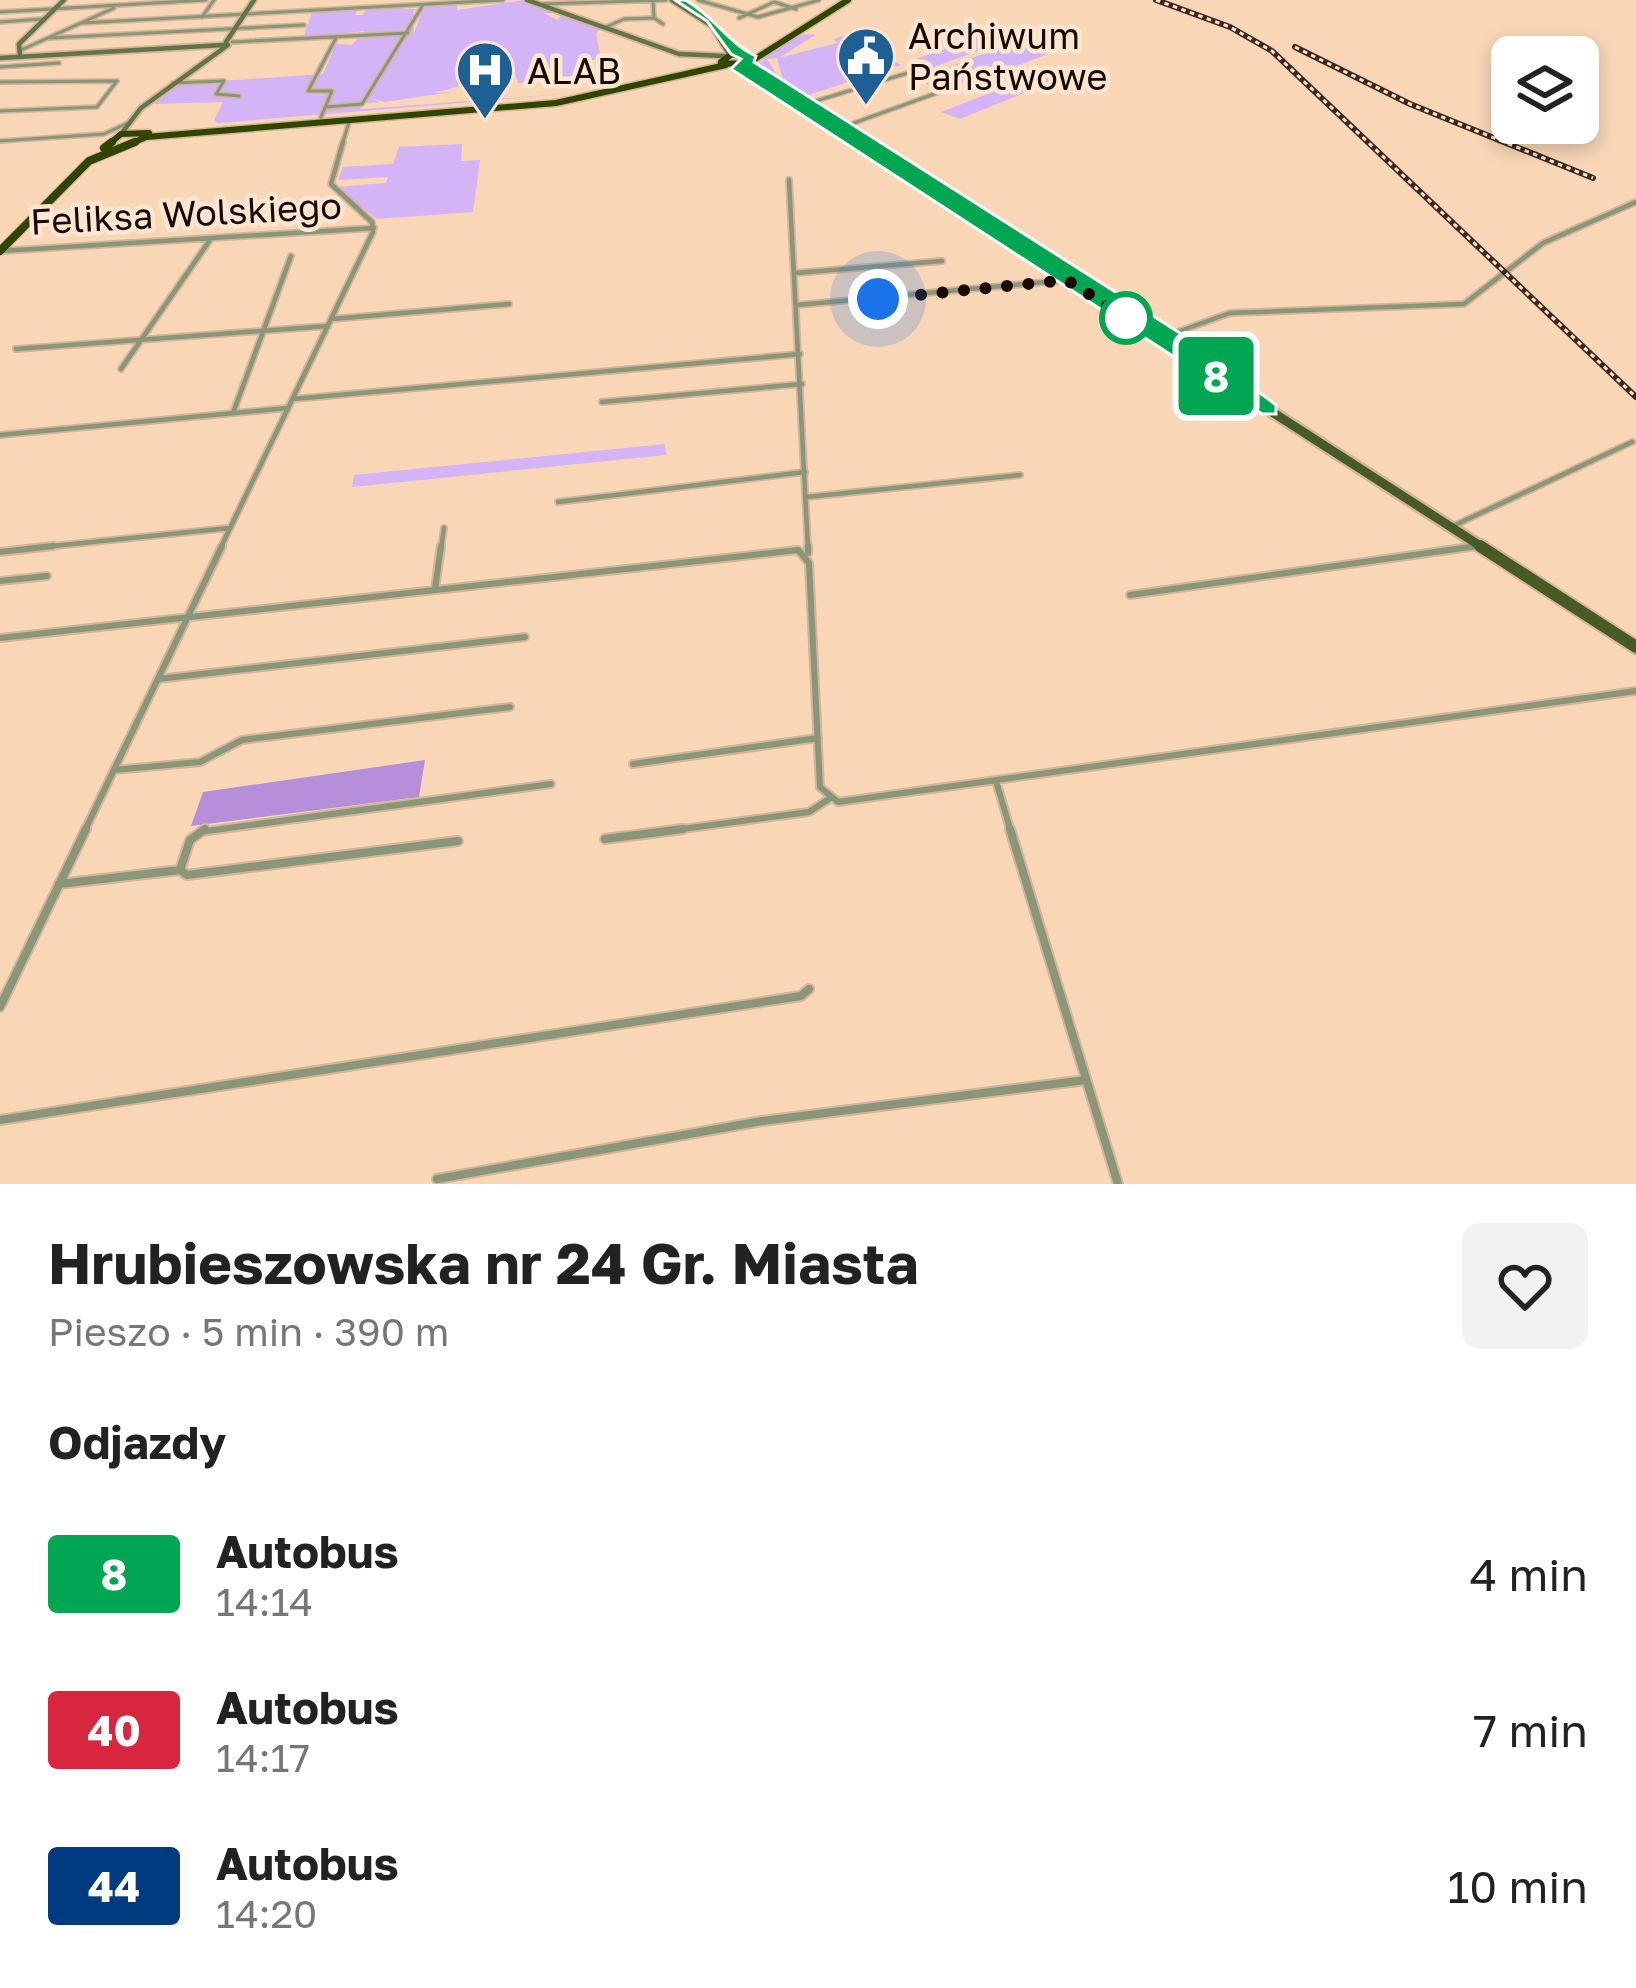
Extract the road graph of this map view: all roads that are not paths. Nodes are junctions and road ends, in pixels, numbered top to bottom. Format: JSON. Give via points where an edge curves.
{"nodes":[{"id":1,"x":64,"y":0,"type":"edge"},
{"id":2,"x":129,"y":0,"type":"edge"},
{"id":3,"x":193,"y":0,"type":"edge"},
{"id":4,"x":206,"y":0,"type":"edge"},
{"id":5,"x":214,"y":0,"type":"edge"},
{"id":6,"x":348,"y":0,"type":"edge"},
{"id":7,"x":503,"y":0,"type":"edge"},
{"id":8,"x":527,"y":0,"type":"edge"},
{"id":9,"x":653,"y":0,"type":"edge"},
{"id":10,"x":672,"y":0,"type":"edge"},
{"id":11,"x":698,"y":0,"type":"edge"},
{"id":12,"x":817,"y":0,"type":"edge"},
{"id":13,"x":844,"y":0,"type":"edge"},
{"id":14,"x":624,"y":1,"type":"edge"},
{"id":15,"x":251,"y":2,"type":"edge"},
{"id":16,"x":400,"y":3,"type":"edge"},
{"id":17,"x":120,"y":4,"type":"junction"},
{"id":18,"x":423,"y":4,"type":"junction"},
{"id":19,"x":538,"y":4,"type":"junction"},
{"id":20,"x":55,"y":8,"type":"junction"},
{"id":21,"x":344,"y":9,"type":"junction"},
{"id":22,"x":716,"y":10,"type":"junction"},
{"id":23,"x":799,"y":10,"type":"junction"},
{"id":24,"x":0,"y":12,"type":"edge"},
{"id":25,"x":704,"y":14,"type":"junction"},
{"id":26,"x":243,"y":15,"type":"junction"},
{"id":27,"x":202,"y":17,"type":"junction"},
{"id":28,"x":181,"y":18,"type":"junction"},
{"id":29,"x":654,"y":18,"type":"junction"},
{"id":30,"x":740,"y":18,"type":"junction"},
{"id":31,"x":624,"y":19,"type":"junction"},
{"id":32,"x":44,"y":20,"type":"junction"},
{"id":33,"x":0,"y":22,"type":"edge"},
{"id":34,"x":82,"y":23,"type":"junction"},
{"id":35,"x":663,"y":24,"type":"dead end"},
{"id":36,"x":304,"y":25,"type":"dead end"},
{"id":37,"x":604,"y":28,"type":"junction"},
{"id":38,"x":408,"y":33,"type":"junction"},
{"id":39,"x":50,"y":38,"type":"junction"},
{"id":40,"x":336,"y":38,"type":"junction"},
{"id":41,"x":230,"y":40,"type":"junction"},
{"id":42,"x":211,"y":49,"type":"junction"},
{"id":43,"x":20,"y":54,"type":"junction"},
{"id":44,"x":52,"y":55,"type":"junction"},
{"id":45,"x":3,"y":58,"type":"edge"},
{"id":46,"x":734,"y":59,"type":"junction"},
{"id":47,"x":59,"y":63,"type":"junction"},
{"id":48,"x":0,"y":68,"type":"edge"},
{"id":49,"x":66,"y":74,"type":"junction"},
{"id":50,"x":0,"y":82,"type":"edge"},
{"id":51,"x":173,"y":83,"type":"junction"},
{"id":52,"x":239,"y":96,"type":"dead end"},
{"id":53,"x":806,"y":104,"type":"junction"},
{"id":54,"x":326,"y":107,"type":"junction"},
{"id":55,"x":0,"y":111,"type":"edge"},
{"id":56,"x":321,"y":117,"type":"junction"},
{"id":57,"x":351,"y":117,"type":"junction"},
{"id":58,"x":130,"y":122,"type":"junction"},
{"id":59,"x":843,"y":127,"type":"junction"},
{"id":60,"x":172,"y":133,"type":"junction"},
{"id":61,"x":139,"y":135,"type":"junction"},
{"id":62,"x":119,"y":140,"type":"junction"},
{"id":63,"x":0,"y":141,"type":"edge"},
{"id":64,"x":86,"y":165,"type":"junction"},
{"id":65,"x":789,"y":180,"type":"dead end"},
{"id":66,"x":1636,"y":202,"type":"edge"},
{"id":67,"x":45,"y":204,"type":"junction"},
{"id":68,"x":972,"y":213,"type":"junction"},
{"id":69,"x":374,"y":228,"type":"junction"},
{"id":70,"x":210,"y":240,"type":"junction"},
{"id":71,"x":1,"y":251,"type":"edge"},
{"id":72,"x":291,"y":256,"type":"dead end"},
{"id":73,"x":942,"y":261,"type":"dead end"},
{"id":74,"x":796,"y":273,"type":"junction"},
{"id":75,"x":1067,"y":280,"type":"junction"},
{"id":76,"x":509,"y":304,"type":"dead end"},
{"id":77,"x":798,"y":305,"type":"junction"},
{"id":78,"x":330,"y":323,"type":"junction"},
{"id":79,"x":264,"y":331,"type":"junction"},
{"id":80,"x":1167,"y":338,"type":"junction"},
{"id":81,"x":138,"y":342,"type":"junction"},
{"id":82,"x":16,"y":349,"type":"dead end"},
{"id":83,"x":800,"y":353,"type":"junction"},
{"id":84,"x":121,"y":369,"type":"dead end"},
{"id":85,"x":802,"y":384,"type":"junction"},
{"id":86,"x":602,"y":403,"type":"dead end"},
{"id":87,"x":291,"y":404,"type":"junction"},
{"id":88,"x":233,"y":413,"type":"junction"},
{"id":89,"x":0,"y":435,"type":"edge"},
{"id":90,"x":1632,"y":442,"type":"dead end"},
{"id":91,"x":805,"y":472,"type":"junction"},
{"id":92,"x":1020,"y":475,"type":"dead end"},
{"id":93,"x":807,"y":497,"type":"junction"},
{"id":94,"x":559,"y":502,"type":"dead end"},
{"id":95,"x":1451,"y":527,"type":"junction"},
{"id":96,"x":231,"y":528,"type":"junction"},
{"id":97,"x":444,"y":528,"type":"dead end"},
{"id":98,"x":1480,"y":546,"type":"junction"},
{"id":99,"x":0,"y":552,"type":"edge"},
{"id":100,"x":807,"y":556,"type":"junction"},
{"id":101,"x":47,"y":576,"type":"dead end"},
{"id":102,"x":0,"y":581,"type":"edge"},
{"id":103,"x":435,"y":590,"type":"junction"},
{"id":104,"x":1130,"y":595,"type":"dead end"},
{"id":105,"x":189,"y":616,"type":"junction"},
{"id":106,"x":525,"y":637,"type":"dead end"},
{"id":107,"x":0,"y":638,"type":"edge"},
{"id":108,"x":1636,"y":647,"type":"edge"},
{"id":109,"x":158,"y":679,"type":"junction"},
{"id":110,"x":1636,"y":691,"type":"edge"},
{"id":111,"x":510,"y":707,"type":"dead end"},
{"id":112,"x":818,"y":738,"type":"junction"},
{"id":113,"x":633,"y":764,"type":"dead end"},
{"id":114,"x":114,"y":770,"type":"junction"},
{"id":115,"x":996,"y":781,"type":"junction"},
{"id":116,"x":551,"y":784,"type":"dead end"},
{"id":117,"x":829,"y":799,"type":"junction"},
{"id":118,"x":605,"y":839,"type":"dead end"},
{"id":119,"x":458,"y":841,"type":"dead end"},
{"id":120,"x":180,"y":870,"type":"junction"},
{"id":121,"x":59,"y":884,"type":"junction"},
{"id":122,"x":809,"y":989,"type":"dead end"},
{"id":123,"x":0,"y":1006,"type":"edge"},
{"id":124,"x":1086,"y":1080,"type":"junction"},
{"id":125,"x":0,"y":1120,"type":"edge"},
{"id":126,"x":437,"y":1179,"type":"dead end"},
{"id":127,"x":1118,"y":1184,"type":"edge"}],
"edges":[{"from":1,"to":20,"type":"street"},
{"from":2,"to":17,"type":"street"},
{"from":3,"to":4,"type":"street"},
{"from":3,"to":17,"type":"street"},
{"from":3,"to":28,"type":"street"},
{"from":5,"to":27,"type":"street"},
{"from":6,"to":21,"type":"street"},
{"from":7,"to":18,"type":"street"},
{"from":8,"to":19,"type":"street"},
{"from":9,"to":10,"type":"street"},
{"from":9,"to":14,"type":"street"},
{"from":9,"to":29,"type":"street"},
{"from":10,"to":25,"type":"street"},
{"from":10,"to":46,"type":"street","via":[[710,24]]},
{"from":11,"to":22,"type":"street"},
{"from":12,"to":23,"type":"street"},
{"from":13,"to":46,"type":"highway"},
{"from":14,"to":19,"type":"street"},
{"from":14,"to":31,"type":"street"},
{"from":15,"to":26,"type":"street"},
{"from":16,"to":18,"type":"street"},
{"from":16,"to":21,"type":"street"},
{"from":17,"to":20,"type":"street"},
{"from":17,"to":34,"type":"street"},
{"from":18,"to":38,"type":"street"},
{"from":19,"to":37,"type":"street"},
{"from":20,"to":24,"type":"street"},
{"from":20,"to":32,"type":"street"},
{"from":21,"to":26,"type":"street"},
{"from":22,"to":25,"type":"street"},
{"from":22,"to":30,"type":"street"},
{"from":23,"to":30,"type":"street"},
{"from":23,"to":30,"type":"street","via":[[775,2]]},
{"from":25,"to":46,"type":"street"},
{"from":26,"to":27,"type":"street"},
{"from":26,"to":41,"type":"street"},
{"from":27,"to":28,"type":"street"},
{"from":28,"to":34,"type":"street"},
{"from":29,"to":31,"type":"street"},
{"from":29,"to":35,"type":"street"},
{"from":31,"to":37,"type":"street"},
{"from":32,"to":33,"type":"street"},
{"from":32,"to":43,"type":"street","via":[[19,44]]},
{"from":34,"to":39,"type":"street"},
{"from":36,"to":41,"type":"street"},
{"from":37,"to":46,"type":"street","via":[[681,55]]},
{"from":38,"to":40,"type":"street"},
{"from":38,"to":54,"type":"street","via":[[362,104]]},
{"from":39,"to":41,"type":"street"},
{"from":39,"to":43,"type":"street"},
{"from":40,"to":41,"type":"street"},
{"from":40,"to":54,"type":"street","via":[[309,91],[332,91]]},
{"from":41,"to":42,"type":"street"},
{"from":42,"to":44,"type":"street"},
{"from":42,"to":51,"type":"street"},
{"from":43,"to":44,"type":"street"},
{"from":43,"to":45,"type":"street"},
{"from":44,"to":47,"type":"street"},
{"from":46,"to":53,"type":"main road"},
{"from":46,"to":57,"type":"highway","via":[[585,98]]},
{"from":46,"to":68,"type":"main road"},
{"from":47,"to":48,"type":"street"},
{"from":47,"to":49,"type":"street"},
{"from":49,"to":50,"type":"street"},
{"from":49,"to":55,"type":"street","via":[[117,81],[97,107]]},
{"from":51,"to":52,"type":"street","via":[[224,81],[216,94]]},
{"from":51,"to":58,"type":"street"},
{"from":53,"to":59,"type":"main road"},
{"from":53,"to":59,"type":"street","via":[[910,72],[945,90]]},
{"from":54,"to":56,"type":"street"},
{"from":56,"to":57,"type":"highway"},
{"from":56,"to":61,"type":"highway"},
{"from":57,"to":60,"type":"highway"},
{"from":57,"to":69,"type":"street","via":[[332,186]]},
{"from":58,"to":61,"type":"street"},
{"from":58,"to":62,"type":"street"},
{"from":58,"to":63,"type":"street","via":[[104,134]]},
{"from":59,"to":68,"type":"main road"},
{"from":60,"to":61,"type":"highway"},
{"from":60,"to":64,"type":"highway"},
{"from":61,"to":62,"type":"highway"},
{"from":62,"to":64,"type":"highway"},
{"from":62,"to":67,"type":"highway","via":[[76,166]]},
{"from":64,"to":67,"type":"highway"},
{"from":65,"to":74,"type":"street"},
{"from":66,"to":80,"type":"street","via":[[1543,243],[1464,304],[1230,313]]},
{"from":67,"to":71,"type":"highway"},
{"from":68,"to":75,"type":"main road"},
{"from":68,"to":80,"type":"main road"},
{"from":69,"to":70,"type":"street","name":"Feliksa Wolskiego"},
{"from":69,"to":78,"type":"street"},
{"from":70,"to":71,"type":"street","name":"Feliksa Wolskiego"},
{"from":70,"to":81,"type":"street"},
{"from":72,"to":79,"type":"street"},
{"from":73,"to":74,"type":"street"},
{"from":74,"to":77,"type":"street"},
{"from":75,"to":77,"type":"street"},
{"from":75,"to":80,"type":"main road"},
{"from":76,"to":78,"type":"street"},
{"from":77,"to":83,"type":"street"},
{"from":78,"to":79,"type":"street"},
{"from":78,"to":87,"type":"street"},
{"from":79,"to":81,"type":"street"},
{"from":79,"to":88,"type":"street"},
{"from":80,"to":95,"type":"main road"},
{"from":81,"to":82,"type":"street"},
{"from":81,"to":84,"type":"street"},
{"from":83,"to":85,"type":"street"},
{"from":83,"to":87,"type":"street"},
{"from":85,"to":86,"type":"street"},
{"from":85,"to":91,"type":"street"},
{"from":87,"to":88,"type":"street"},
{"from":87,"to":96,"type":"street"},
{"from":88,"to":89,"type":"street"},
{"from":90,"to":95,"type":"street"},
{"from":91,"to":93,"type":"street"},
{"from":91,"to":94,"type":"street"},
{"from":92,"to":93,"type":"street"},
{"from":93,"to":100,"type":"street"},
{"from":95,"to":98,"type":"main road"},
{"from":96,"to":99,"type":"street"},
{"from":96,"to":105,"type":"street"},
{"from":97,"to":103,"type":"street"},
{"from":98,"to":104,"type":"street"},
{"from":98,"to":108,"type":"main road"},
{"from":100,"to":103,"type":"street","via":[[788,550]]},
{"from":100,"to":112,"type":"street"},
{"from":101,"to":102,"type":"street"},
{"from":103,"to":105,"type":"street"},
{"from":105,"to":107,"type":"street"},
{"from":105,"to":109,"type":"street"},
{"from":106,"to":109,"type":"street"},
{"from":109,"to":114,"type":"street"},
{"from":110,"to":115,"type":"street"},
{"from":111,"to":114,"type":"street","via":[[242,740],[200,762]]},
{"from":112,"to":113,"type":"street"},
{"from":112,"to":117,"type":"street","via":[[820,787]]},
{"from":114,"to":121,"type":"street"},
{"from":115,"to":117,"type":"street"},
{"from":115,"to":124,"type":"street"},
{"from":116,"to":120,"type":"street","via":[[203,830],[190,840]]},
{"from":117,"to":118,"type":"street","via":[[809,812]]},
{"from":119,"to":120,"type":"street"},
{"from":120,"to":121,"type":"street"},
{"from":121,"to":123,"type":"street"},
{"from":122,"to":125,"type":"street"},
{"from":124,"to":126,"type":"street","via":[[762,1121]]},
{"from":124,"to":127,"type":"street"}]}
